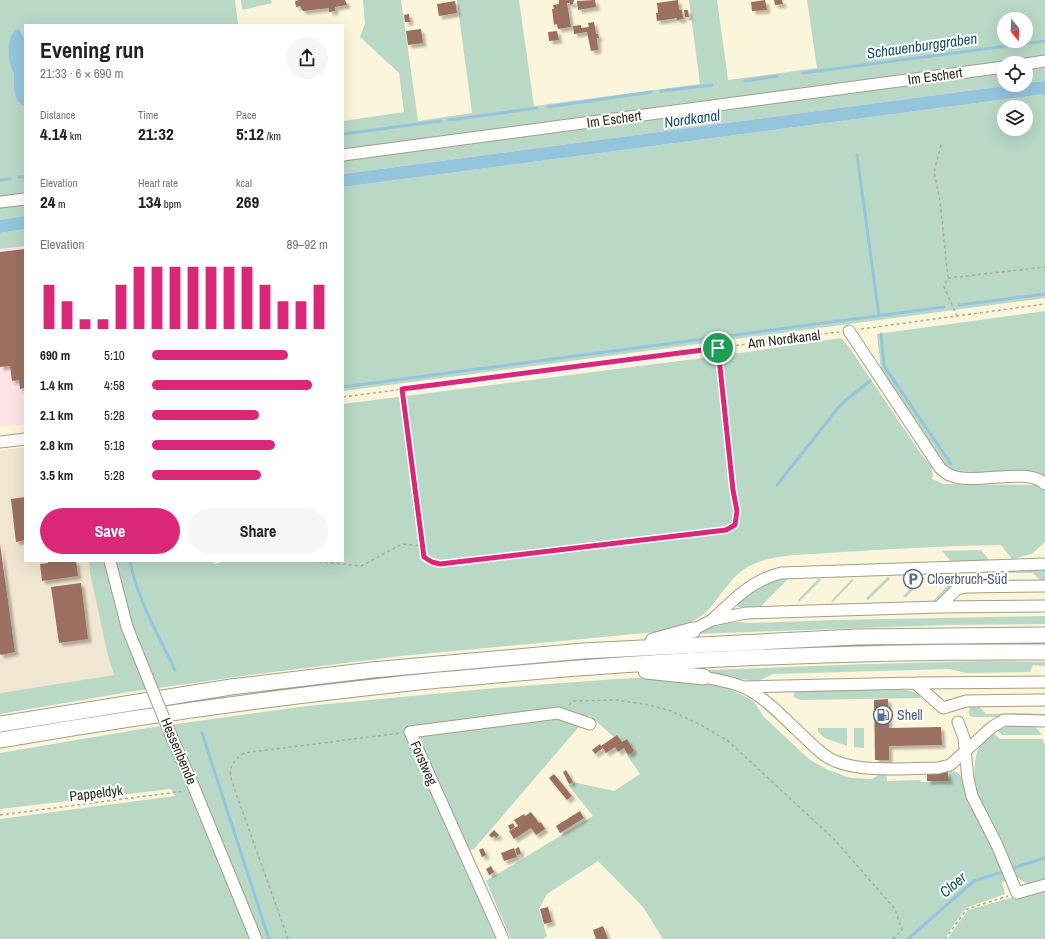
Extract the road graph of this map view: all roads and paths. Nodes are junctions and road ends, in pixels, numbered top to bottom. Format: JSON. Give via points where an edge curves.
{"nodes":[{"id":1,"x":1045,"y":61,"type":"edge"},
{"id":2,"x":1033,"y":63,"type":"edge"},
{"id":3,"x":997,"y":68,"type":"edge"},
{"id":4,"x":941,"y":145,"type":"dead end"},
{"id":5,"x":344,"y":155,"type":"edge"},
{"id":6,"x":24,"y":198,"type":"edge"},
{"id":7,"x":0,"y":202,"type":"edge"},
{"id":8,"x":1045,"y":266,"type":"edge"},
{"id":9,"x":948,"y":278,"type":"junction"},
{"id":10,"x":1045,"y":304,"type":"edge"},
{"id":11,"x":957,"y":316,"type":"junction"},
{"id":12,"x":849,"y":330,"type":"junction"},
{"id":13,"x":718,"y":348,"type":"junction"},
{"id":14,"x":402,"y":389,"type":"junction"},
{"id":15,"x":344,"y":397,"type":"edge"},
{"id":16,"x":24,"y":439,"type":"edge"},
{"id":17,"x":0,"y":442,"type":"edge"},
{"id":18,"x":1045,"y":484,"type":"edge"},
{"id":19,"x":423,"y":546,"type":"junction"},
{"id":20,"x":1045,"y":554,"type":"edge"},
{"id":21,"x":110,"y":562,"type":"edge"},
{"id":22,"x":323,"y":562,"type":"edge"},
{"id":23,"x":1040,"y":564,"type":"edge"},
{"id":24,"x":1045,"y":586,"type":"edge"},
{"id":25,"x":1045,"y":606,"type":"edge"},
{"id":26,"x":939,"y":607,"type":"junction"},
{"id":27,"x":712,"y":620,"type":"junction"},
{"id":28,"x":693,"y":630,"type":"joint"},
{"id":29,"x":1045,"y":635,"type":"edge"},
{"id":30,"x":583,"y":651,"type":"junction"},
{"id":31,"x":1045,"y":652,"type":"edge"},
{"id":32,"x":598,"y":666,"type":"junction"},
{"id":33,"x":704,"y":678,"type":"joint"},
{"id":34,"x":1045,"y":682,"type":"edge"},
{"id":35,"x":915,"y":683,"type":"junction"},
{"id":36,"x":744,"y":687,"type":"junction"},
{"id":37,"x":1045,"y":700,"type":"edge"},
{"id":38,"x":558,"y":713,"type":"junction"},
{"id":39,"x":1045,"y":721,"type":"edge"},
{"id":40,"x":958,"y":722,"type":"dead end"},
{"id":41,"x":0,"y":724,"type":"edge"},
{"id":42,"x":590,"y":724,"type":"dead end"},
{"id":43,"x":410,"y":732,"type":"junction"},
{"id":44,"x":0,"y":740,"type":"edge"},
{"id":45,"x":965,"y":751,"type":"junction"},
{"id":46,"x":195,"y":790,"type":"junction"},
{"id":47,"x":0,"y":815,"type":"edge"},
{"id":48,"x":1045,"y":885,"type":"edge"},
{"id":49,"x":1017,"y":893,"type":"junction"},
{"id":50,"x":256,"y":939,"type":"edge"},
{"id":51,"x":288,"y":939,"type":"edge"},
{"id":52,"x":502,"y":939,"type":"edge"},
{"id":53,"x":893,"y":939,"type":"edge"},
{"id":54,"x":945,"y":939,"type":"edge"}],
"edges":[{"from":1,"to":2,"type":"street"},
{"from":3,"to":5,"type":"street","name":"Im Eschert"},
{"from":4,"to":9,"type":"path","via":[[934,172],[940,201]]},
{"from":6,"to":7,"type":"street"},
{"from":8,"to":9,"type":"path"},
{"from":9,"to":11,"type":"path","via":[[944,287]]},
{"from":10,"to":11,"type":"path","name":"Am Nordkanal"},
{"from":11,"to":12,"type":"path","name":"Am Nordkanal"},
{"from":12,"to":13,"type":"path","name":"Am Nordkanal"},
{"from":12,"to":18,"type":"street","via":[[940,468],[950,475],[963,478],[1033,477]]},
{"from":13,"to":14,"type":"path","name":"Am Nordkanal"},
{"from":13,"to":19,"type":"path","via":[[737,511],[735,525],[730,528],[440,564],[424,557]]},
{"from":14,"to":15,"type":"path","name":"Am Nordkanal"},
{"from":14,"to":19,"type":"path"},
{"from":16,"to":17,"type":"street"},
{"from":19,"to":22,"type":"path","via":[[402,544],[361,566]]},
{"from":20,"to":23,"type":"street"},
{"from":21,"to":46,"type":"street","name":"Hessenbende","bridge":true,"via":[[127,627]]},
{"from":23,"to":27,"type":"street","via":[[781,572],[753,584]]},
{"from":24,"to":26,"type":"street","via":[[966,587],[957,589]]},
{"from":25,"to":26,"type":"street"},
{"from":26,"to":27,"type":"street","via":[[746,613]]},
{"from":27,"to":28,"type":"street"},
{"from":28,"to":30,"type":"highway","via":[[647,642]]},
{"from":29,"to":30,"type":"highway","via":[[856,637]]},
{"from":30,"to":41,"type":"highway","via":[[348,673],[209,691]]},
{"from":31,"to":32,"type":"highway","via":[[855,654]]},
{"from":32,"to":33,"type":"highway"},
{"from":32,"to":44,"type":"highway","via":[[378,686],[100,723]]},
{"from":33,"to":36,"type":"street"},
{"from":34,"to":35,"type":"street"},
{"from":35,"to":36,"type":"street"},
{"from":35,"to":37,"type":"street","via":[[943,708],[966,701]]},
{"from":36,"to":45,"type":"street","via":[[768,703],[817,750],[833,761],[848,766],[938,768],[950,765]]},
{"from":38,"to":42,"type":"street","name":"Forstweg"},
{"from":38,"to":43,"type":"street","name":"Forstweg"},
{"from":38,"to":53,"type":"path","via":[[574,701],[616,700],[644,704],[671,711],[728,741],[834,839],[895,909],[902,930]]},
{"from":39,"to":45,"type":"street","via":[[1004,720]]},
{"from":40,"to":45,"type":"street","via":[[964,738]]},
{"from":43,"to":51,"type":"path","via":[[244,753],[232,764],[229,771],[232,782]]},
{"from":43,"to":52,"type":"street","name":"Forstweg"},
{"from":45,"to":49,"type":"street","via":[[972,796],[997,844]]},
{"from":46,"to":47,"type":"path","name":"Pappeldyk"},
{"from":46,"to":50,"type":"street","name":"Hessenbende"},
{"from":48,"to":49,"type":"street"},
{"from":49,"to":54,"type":"path","via":[[967,909]]}]}
